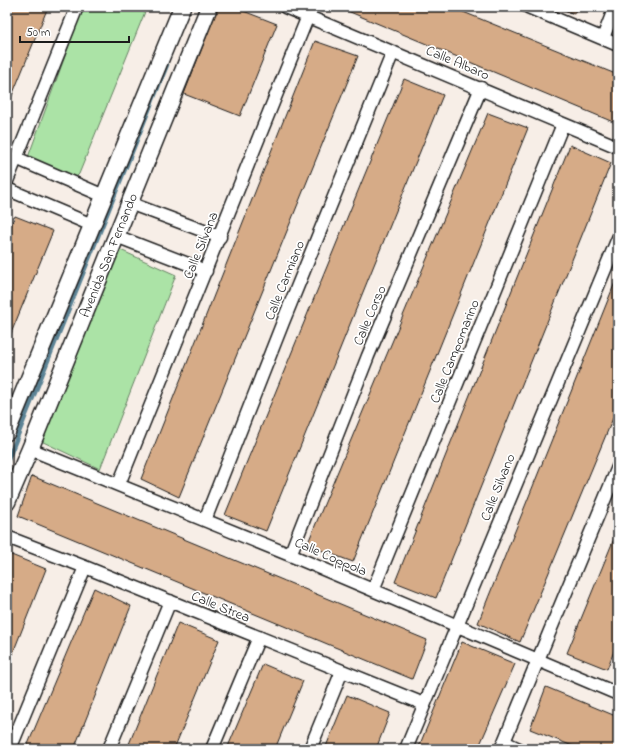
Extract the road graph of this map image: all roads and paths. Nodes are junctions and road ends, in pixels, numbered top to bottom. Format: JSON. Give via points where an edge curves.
{"nodes":[{"id":1,"x":77,"y":7,"type":"edge"},
{"id":2,"x":182,"y":7,"type":"edge"},
{"id":3,"x":209,"y":7,"type":"edge"},
{"id":4,"x":285,"y":7,"type":"edge"},
{"id":5,"x":528,"y":7,"type":"edge"},
{"id":6,"x":615,"y":7,"type":"edge"},
{"id":7,"x":308,"y":16,"type":"junction"},
{"id":8,"x":603,"y":38,"type":"junction"},
{"id":9,"x":618,"y":45,"type":"edge"},
{"id":10,"x":393,"y":52,"type":"junction"},
{"id":11,"x":481,"y":88,"type":"junction"},
{"id":12,"x":563,"y":124,"type":"junction"},
{"id":13,"x":618,"y":146,"type":"edge"},
{"id":14,"x":16,"y":158,"type":"junction"},
{"id":15,"x":7,"y":181,"type":"edge"},
{"id":16,"x":7,"y":190,"type":"edge"},
{"id":17,"x":104,"y":196,"type":"junction"},
{"id":18,"x":129,"y":203,"type":"junction"},
{"id":19,"x":92,"y":225,"type":"junction"},
{"id":20,"x":116,"y":236,"type":"junction"},
{"id":21,"x":220,"y":238,"type":"junction"},
{"id":22,"x":618,"y":238,"type":"edge"},
{"id":23,"x":206,"y":271,"type":"junction"},
{"id":24,"x":7,"y":432,"type":"edge"},
{"id":25,"x":30,"y":450,"type":"junction"},
{"id":26,"x":618,"y":467,"type":"edge"},
{"id":27,"x":119,"y":484,"type":"junction"},
{"id":28,"x":7,"y":502,"type":"edge"},
{"id":29,"x":205,"y":520,"type":"junction"},
{"id":30,"x":7,"y":537,"type":"edge"},
{"id":31,"x":290,"y":555,"type":"junction"},
{"id":32,"x":85,"y":567,"type":"junction"},
{"id":33,"x":374,"y":590,"type":"junction"},
{"id":34,"x":170,"y":602,"type":"junction"},
{"id":35,"x":458,"y":627,"type":"junction"},
{"id":36,"x":259,"y":637,"type":"junction"},
{"id":37,"x":538,"y":661,"type":"junction"},
{"id":38,"x":342,"y":671,"type":"junction"},
{"id":39,"x":618,"y":694,"type":"edge"},
{"id":40,"x":424,"y":704,"type":"junction"},
{"id":41,"x":502,"y":746,"type":"edge"},
{"id":42,"x":10,"y":749,"type":"edge"},
{"id":43,"x":109,"y":749,"type":"edge"},
{"id":44,"x":212,"y":749,"type":"edge"},
{"id":45,"x":310,"y":749,"type":"edge"},
{"id":46,"x":406,"y":749,"type":"edge"},
{"id":47,"x":519,"y":749,"type":"edge"}],
"edges":[{"from":1,"to":14,"type":"street"},
{"from":2,"to":17,"type":"street","name":"Avenida San Fernando"},
{"from":3,"to":18,"type":"street","name":"Avenida San Fernando"},
{"from":4,"to":7,"type":"street","name":"Calle Albaro"},
{"from":5,"to":8,"type":"street"},
{"from":6,"to":8,"type":"street"},
{"from":7,"to":10,"type":"street","name":"Calle Albaro"},
{"from":7,"to":21,"type":"street","name":"Calle Silvana"},
{"from":8,"to":9,"type":"street"},
{"from":10,"to":11,"type":"street","name":"Calle Albaro"},
{"from":10,"to":29,"type":"street","name":"Calle Carmiano"},
{"from":11,"to":12,"type":"street","name":"Calle Albaro"},
{"from":11,"to":31,"type":"street","name":"Calle Corso","via":[[368,356]]},
{"from":12,"to":13,"type":"street","name":"Calle Albaro"},
{"from":12,"to":33,"type":"street","name":"Calle Campomarino"},
{"from":14,"to":15,"type":"street"},
{"from":14,"to":17,"type":"street"},
{"from":16,"to":19,"type":"street"},
{"from":17,"to":19,"type":"street","name":"Avenida San Fernando"},
{"from":18,"to":20,"type":"street","name":"Avenida San Fernando"},
{"from":18,"to":21,"type":"street"},
{"from":19,"to":24,"type":"street","name":"Avenida San Fernando"},
{"from":20,"to":23,"type":"street"},
{"from":20,"to":25,"type":"street","name":"Avenida San Fernando"},
{"from":21,"to":23,"type":"street","name":"Calle Silvana"},
{"from":22,"to":35,"type":"street","name":"Calle Silvano"},
{"from":23,"to":27,"type":"street","name":"Calle Silvana"},
{"from":25,"to":27,"type":"street","name":"Calle Coppola"},
{"from":25,"to":28,"type":"street","name":"Avenida San Fernando"},
{"from":26,"to":37,"type":"street"},
{"from":27,"to":29,"type":"street","name":"Calle Coppola"},
{"from":29,"to":31,"type":"street","name":"Calle Coppola"},
{"from":30,"to":32,"type":"street","name":"Calle Strea"},
{"from":31,"to":33,"type":"street","name":"Calle Coppola"},
{"from":32,"to":34,"type":"street","name":"Calle Strea"},
{"from":32,"to":42,"type":"street"},
{"from":33,"to":35,"type":"street","name":"Calle Coppola"},
{"from":34,"to":36,"type":"street","name":"Calle Strea"},
{"from":34,"to":43,"type":"street"},
{"from":35,"to":37,"type":"street","name":"Calle Coppola"},
{"from":35,"to":40,"type":"street","name":"Calle Silvano"},
{"from":36,"to":38,"type":"street","name":"Calle Strea"},
{"from":36,"to":44,"type":"street"},
{"from":37,"to":39,"type":"street","name":"Calle Coppola"},
{"from":37,"to":41,"type":"street"},
{"from":38,"to":40,"type":"street","name":"Calle Strea"},
{"from":38,"to":45,"type":"street"},
{"from":40,"to":46,"type":"street","name":"Calle Silvano"},
{"from":41,"to":47,"type":"street"}]}
